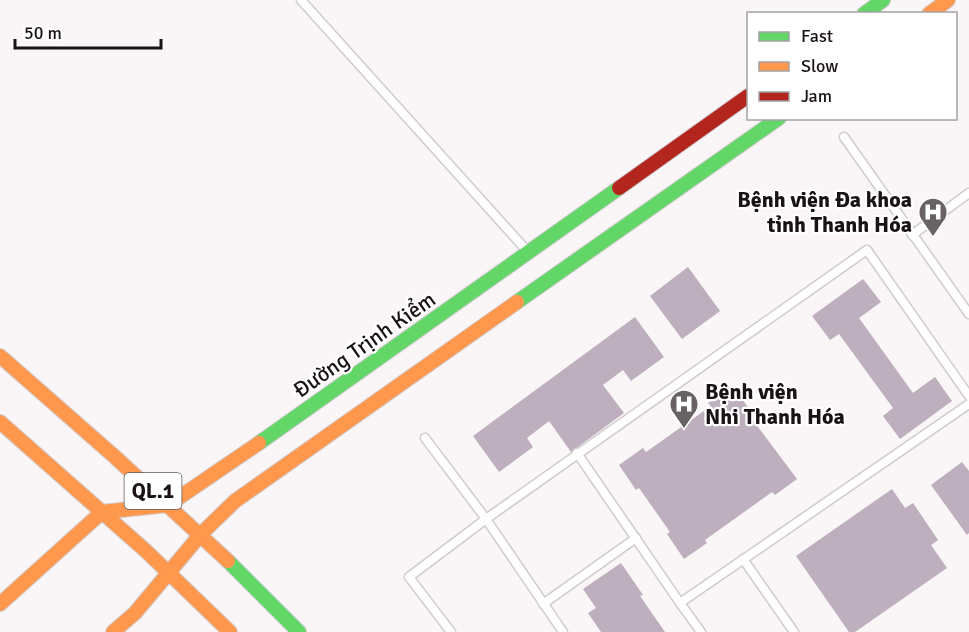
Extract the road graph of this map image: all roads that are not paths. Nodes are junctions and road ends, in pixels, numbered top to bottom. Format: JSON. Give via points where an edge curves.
{"nodes":[{"id":1,"x":301,"y":0,"type":"edge"},
{"id":2,"x":883,"y":0,"type":"edge"},
{"id":3,"x":948,"y":0,"type":"edge"},
{"id":4,"x":867,"y":12,"type":"edge"},
{"id":5,"x":932,"y":12,"type":"edge"},
{"id":6,"x":747,"y":97,"type":"edge"},
{"id":7,"x":776,"y":120,"type":"edge"},
{"id":8,"x":844,"y":137,"type":"dead end"},
{"id":9,"x":969,"y":193,"type":"edge"},
{"id":10,"x":912,"y":235,"type":"junction"},
{"id":11,"x":528,"y":252,"type":"junction"},
{"id":12,"x":969,"y":314,"type":"edge"},
{"id":13,"x":0,"y":356,"type":"edge"},
{"id":14,"x":969,"y":396,"type":"edge"},
{"id":15,"x":969,"y":404,"type":"edge"},
{"id":16,"x":0,"y":422,"type":"edge"},
{"id":17,"x":425,"y":438,"type":"dead end"},
{"id":18,"x":577,"y":453,"type":"junction"},
{"id":19,"x":168,"y":505,"type":"junction"},
{"id":20,"x":102,"y":512,"type":"junction"},
{"id":21,"x":486,"y":519,"type":"junction"},
{"id":22,"x":201,"y":534,"type":"junction"},
{"id":23,"x":636,"y":538,"type":"junction"},
{"id":24,"x":743,"y":559,"type":"junction"},
{"id":25,"x":168,"y":572,"type":"junction"},
{"id":26,"x":680,"y":603,"type":"junction"},
{"id":27,"x":0,"y":604,"type":"edge"},
{"id":28,"x":543,"y":604,"type":"junction"},
{"id":29,"x":113,"y":632,"type":"edge"},
{"id":30,"x":230,"y":632,"type":"edge"},
{"id":31,"x":299,"y":632,"type":"edge"},
{"id":32,"x":451,"y":632,"type":"edge"},
{"id":33,"x":563,"y":632,"type":"edge"},
{"id":34,"x":701,"y":632,"type":"edge"},
{"id":35,"x":794,"y":632,"type":"edge"}],
"edges":[{"from":1,"to":11,"type":"lane"},
{"from":2,"to":4,"type":"main road"},
{"from":3,"to":5,"type":"main road"},
{"from":6,"to":11,"type":"main road","name":"Đường Trịnh Kiểm"},
{"from":7,"to":22,"type":"main road","via":[[235,501]]},
{"from":8,"to":10,"type":"lane"},
{"from":9,"to":10,"type":"lane"},
{"from":10,"to":12,"type":"lane"},
{"from":11,"to":19,"type":"main road","name":"Đường Trịnh Kiểm"},
{"from":13,"to":19,"type":"main road","number":"QL.1"},
{"from":14,"to":18,"type":"lane","via":[[867,250]]},
{"from":15,"to":24,"type":"lane"},
{"from":16,"to":20,"type":"main road","number":"QL.1"},
{"from":17,"to":21,"type":"lane"},
{"from":18,"to":21,"type":"lane"},
{"from":18,"to":23,"type":"lane"},
{"from":19,"to":20,"type":"main road","name":"Đường Trịnh Kiểm"},
{"from":19,"to":22,"type":"main road","number":"QL.1"},
{"from":20,"to":25,"type":"main road","number":"QL.1"},
{"from":20,"to":27,"type":"main road"},
{"from":21,"to":28,"type":"lane"},
{"from":21,"to":32,"type":"lane","via":[[409,577]]},
{"from":22,"to":25,"type":"main road"},
{"from":22,"to":31,"type":"main road","number":"QL.1"},
{"from":23,"to":26,"type":"lane"},
{"from":23,"to":28,"type":"lane"},
{"from":24,"to":26,"type":"lane"},
{"from":24,"to":35,"type":"lane"},
{"from":25,"to":29,"type":"main road","via":[[135,613]]},
{"from":25,"to":30,"type":"main road","number":"QL.1"},
{"from":26,"to":34,"type":"lane"},
{"from":28,"to":33,"type":"lane"}]}
